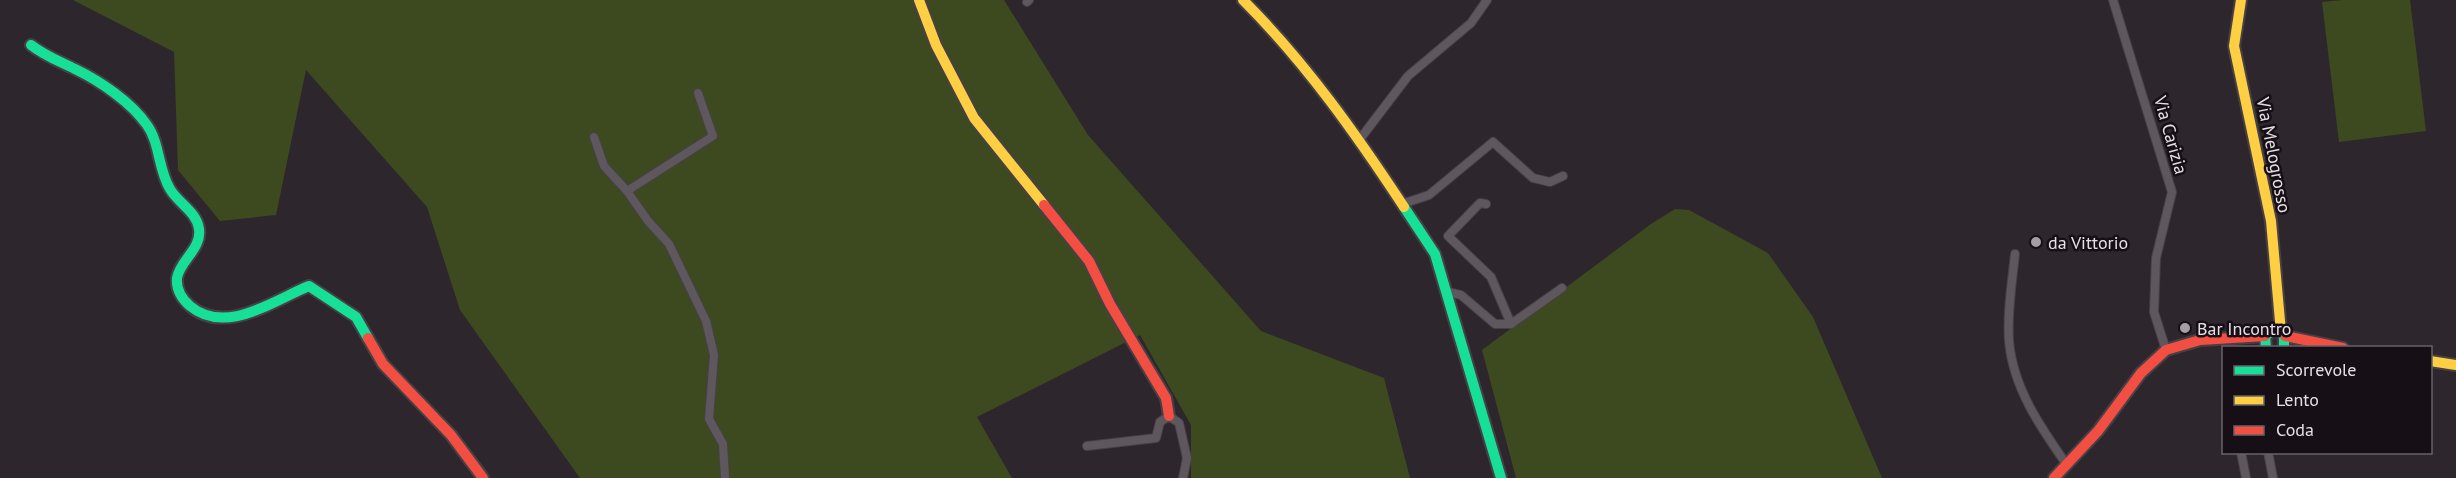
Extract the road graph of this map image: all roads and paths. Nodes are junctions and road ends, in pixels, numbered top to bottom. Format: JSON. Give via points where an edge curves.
{"nodes":[{"id":1,"x":919,"y":0,"type":"edge"},
{"id":2,"x":1487,"y":0,"type":"edge"},
{"id":3,"x":2113,"y":0,"type":"edge"},
{"id":4,"x":2241,"y":0,"type":"edge"},
{"id":5,"x":1248,"y":2,"type":"edge"},
{"id":6,"x":31,"y":45,"type":"dead end"},
{"id":7,"x":698,"y":93,"type":"dead end"},
{"id":8,"x":594,"y":137,"type":"dead end"},
{"id":9,"x":1360,"y":139,"type":"junction"},
{"id":10,"x":1563,"y":176,"type":"dead end"},
{"id":11,"x":627,"y":191,"type":"junction"},
{"id":12,"x":1402,"y":204,"type":"junction"},
{"id":13,"x":1486,"y":204,"type":"dead end"},
{"id":14,"x":2015,"y":254,"type":"dead end"},
{"id":15,"x":1562,"y":288,"type":"dead end"},
{"id":16,"x":1448,"y":292,"type":"junction"},
{"id":17,"x":1511,"y":324,"type":"junction"},
{"id":18,"x":2275,"y":340,"type":"edge"},
{"id":19,"x":2330,"y":346,"type":"edge"},
{"id":20,"x":2166,"y":350,"type":"junction"},
{"id":21,"x":2432,"y":361,"type":"edge"},
{"id":22,"x":2456,"y":365,"type":"edge"},
{"id":23,"x":1169,"y":416,"type":"junction"},
{"id":24,"x":1087,"y":446,"type":"dead end"},
{"id":25,"x":2241,"y":454,"type":"edge"},
{"id":26,"x":2268,"y":454,"type":"edge"},
{"id":27,"x":2067,"y":465,"type":"junction"},
{"id":28,"x":483,"y":478,"type":"edge"},
{"id":29,"x":726,"y":478,"type":"edge"},
{"id":30,"x":1183,"y":478,"type":"edge"},
{"id":31,"x":1501,"y":478,"type":"edge"},
{"id":32,"x":2054,"y":478,"type":"edge"},
{"id":33,"x":2246,"y":478,"type":"edge"},
{"id":34,"x":2273,"y":478,"type":"edge"}],
"edges":[{"from":1,"to":23,"type":"street","via":[[936,45],[974,118],[1089,261],[1166,398]]},
{"from":2,"to":9,"type":"street","via":[[1471,23],[1408,76]]},
{"from":3,"to":20,"type":"street","name":"Via Carizia","via":[[2172,192],[2156,254],[2154,312]]},
{"from":4,"to":18,"type":"street","name":"Via Melogrosso","via":[[2235,46],[2271,221],[2278,318]]},
{"from":5,"to":9,"type":"street"},
{"from":6,"to":28,"type":"street","via":[[58,65],[83,74],[148,125],[160,171],[172,193],[199,225],[199,238],[178,275],[182,300],[200,313],[221,317],[274,304],[309,286],[337,302],[356,317],[383,364],[451,435]]},
{"from":7,"to":11,"type":"street","via":[[713,136]]},
{"from":8,"to":11,"type":"street","via":[[604,165]]},
{"from":9,"to":12,"type":"street"},
{"from":10,"to":12,"type":"street","via":[[1550,182],[1533,178],[1493,142],[1429,195]]},
{"from":11,"to":29,"type":"street","via":[[669,244],[706,321],[714,355],[709,419],[723,444]]},
{"from":12,"to":16,"type":"street","via":[[1435,254]]},
{"from":13,"to":17,"type":"street","via":[[1480,203],[1448,236],[1491,277]]},
{"from":14,"to":27,"type":"street","via":[[2009,342],[2015,371],[2024,398]]},
{"from":15,"to":17,"type":"street"},
{"from":16,"to":17,"type":"street","via":[[1461,295],[1495,324]]},
{"from":16,"to":31,"type":"street"},
{"from":18,"to":19,"type":"street"},
{"from":18,"to":20,"type":"street","via":[[2200,340]]},
{"from":20,"to":27,"type":"street","via":[[2141,373]]},
{"from":21,"to":22,"type":"street"},
{"from":23,"to":24,"type":"street","via":[[1160,422],[1156,438]]},
{"from":23,"to":30,"type":"street","via":[[1179,423],[1185,446]]},
{"from":25,"to":33,"type":"street"},
{"from":26,"to":34,"type":"street"},
{"from":27,"to":32,"type":"street"}]}
